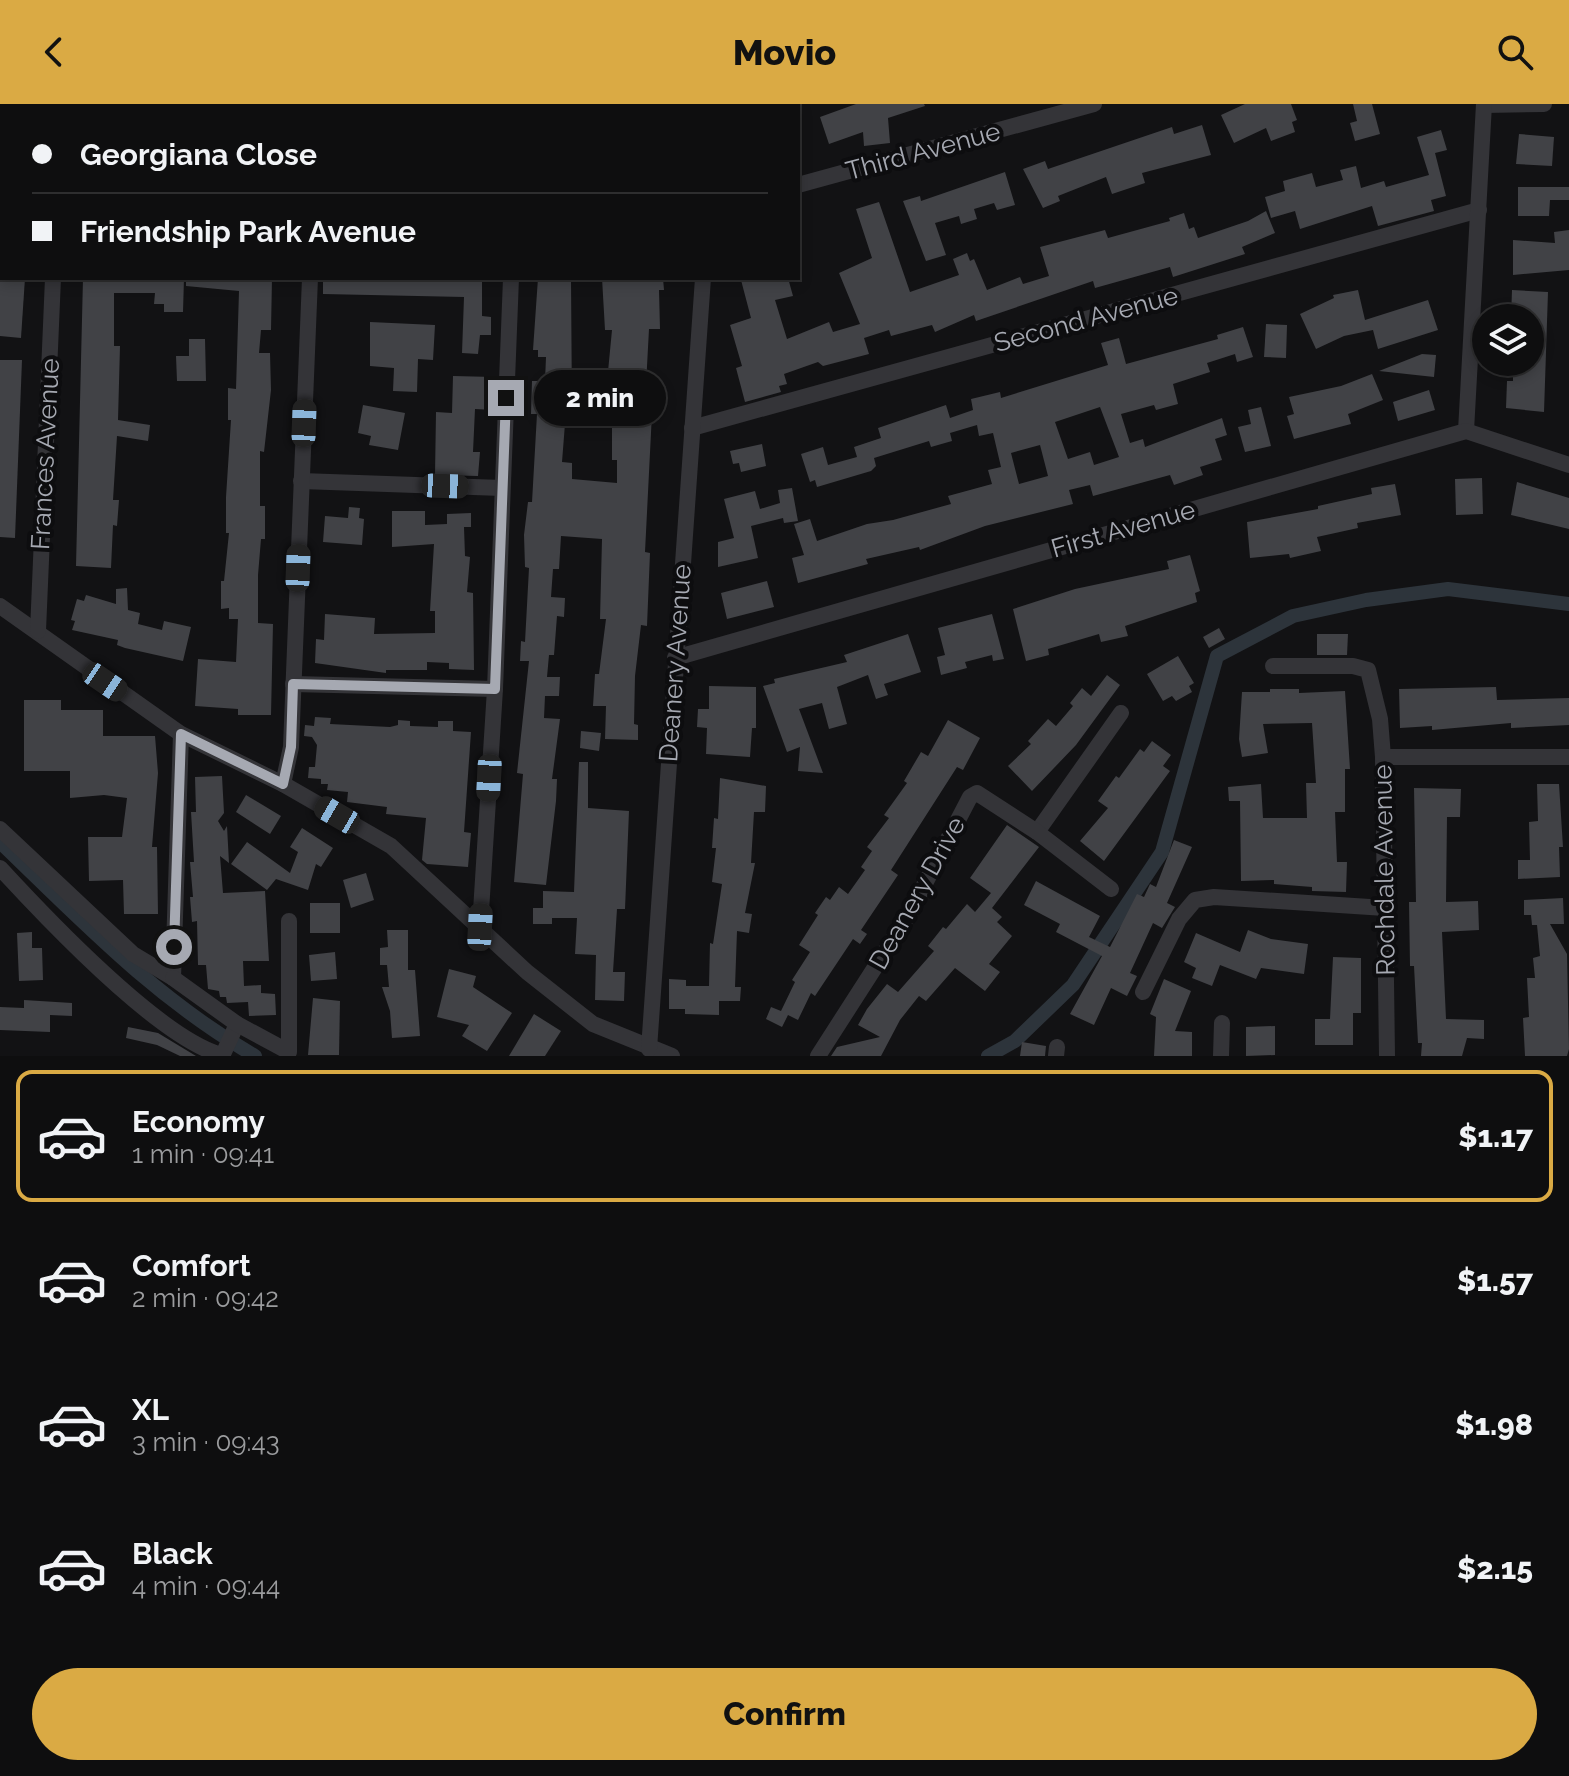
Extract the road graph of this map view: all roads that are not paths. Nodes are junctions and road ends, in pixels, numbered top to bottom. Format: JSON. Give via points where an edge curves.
{"nodes":[{"id":1,"x":1094,"y":104,"type":"edge"},
{"id":2,"x":1544,"y":104,"type":"edge"},
{"id":3,"x":1484,"y":105,"type":"edge"},
{"id":4,"x":800,"y":184,"type":"edge"},
{"id":5,"x":1479,"y":210,"type":"junction"},
{"id":6,"x":53,"y":280,"type":"edge"},
{"id":7,"x":310,"y":280,"type":"edge"},
{"id":8,"x":511,"y":280,"type":"edge"},
{"id":9,"x":703,"y":280,"type":"edge"},
{"id":10,"x":692,"y":428,"type":"junction"},
{"id":11,"x":1466,"y":431,"type":"junction"},
{"id":12,"x":1569,"y":465,"type":"edge"},
{"id":13,"x":301,"y":481,"type":"junction"},
{"id":14,"x":502,"y":488,"type":"junction"},
{"id":15,"x":0,"y":606,"type":"edge"},
{"id":16,"x":38,"y":631,"type":"junction"},
{"id":17,"x":675,"y":658,"type":"junction"},
{"id":18,"x":1273,"y":666,"type":"dead end"},
{"id":19,"x":293,"y":684,"type":"junction"},
{"id":20,"x":495,"y":689,"type":"junction"},
{"id":21,"x":1121,"y":713,"type":"dead end"},
{"id":22,"x":181,"y":734,"type":"junction"},
{"id":23,"x":1383,"y":757,"type":"junction"},
{"id":24,"x":1569,"y":757,"type":"edge"},
{"id":25,"x":283,"y":784,"type":"junction"},
{"id":26,"x":0,"y":829,"type":"edge"},
{"id":27,"x":1037,"y":832,"type":"junction"},
{"id":28,"x":0,"y":868,"type":"edge"},
{"id":29,"x":1111,"y":889,"type":"dead end"},
{"id":30,"x":1385,"y":908,"type":"junction"},
{"id":31,"x":289,"y":921,"type":"dead end"},
{"id":32,"x":480,"y":927,"type":"junction"},
{"id":33,"x":173,"y":978,"type":"junction"},
{"id":34,"x":1143,"y":992,"type":"dead end"},
{"id":35,"x":1222,"y":1023,"type":"dead end"},
{"id":36,"x":231,"y":1038,"type":"junction"},
{"id":37,"x":649,"y":1049,"type":"junction"},
{"id":38,"x":292,"y":1054,"type":"edge"},
{"id":39,"x":672,"y":1056,"type":"edge"},
{"id":40,"x":818,"y":1056,"type":"edge"},
{"id":41,"x":1221,"y":1056,"type":"edge"},
{"id":42,"x":1387,"y":1056,"type":"edge"}],
"edges":[{"from":1,"to":4,"type":"street","name":"Third Avenue"},
{"from":2,"to":3,"type":"street"},
{"from":3,"to":5,"type":"street"},
{"from":5,"to":10,"type":"street","name":"Second Avenue"},
{"from":5,"to":11,"type":"street"},
{"from":6,"to":16,"type":"street","name":"Frances Avenue"},
{"from":7,"to":13,"type":"street"},
{"from":8,"to":14,"type":"street"},
{"from":9,"to":10,"type":"street","name":"Deanery Avenue"},
{"from":10,"to":17,"type":"street","name":"Deanery Avenue"},
{"from":11,"to":12,"type":"street"},
{"from":11,"to":17,"type":"street","name":"First Avenue"},
{"from":13,"to":14,"type":"street"},
{"from":13,"to":19,"type":"street"},
{"from":14,"to":20,"type":"street"},
{"from":15,"to":16,"type":"street"},
{"from":16,"to":22,"type":"street"},
{"from":17,"to":37,"type":"street","name":"Deanery Avenue"},
{"from":18,"to":23,"type":"street","name":"Rochdale Avenue","via":[[1368,670]]},
{"from":19,"to":20,"type":"street"},
{"from":19,"to":25,"type":"street","via":[[291,747]]},
{"from":20,"to":32,"type":"street"},
{"from":21,"to":27,"type":"street"},
{"from":22,"to":25,"type":"street"},
{"from":22,"to":33,"type":"street"},
{"from":23,"to":24,"type":"street"},
{"from":23,"to":30,"type":"street","name":"Rochdale Avenue"},
{"from":25,"to":32,"type":"street","via":[[406,856]]},
{"from":26,"to":33,"type":"street","via":[[133,954]]},
{"from":27,"to":29,"type":"street"},
{"from":27,"to":40,"type":"street","name":"Deanery Drive","via":[[985,796],[970,797],[908,916]]},
{"from":28,"to":36,"type":"street","via":[[119,986],[172,1029],[211,1051]]},
{"from":30,"to":34,"type":"street","via":[[1195,900],[1179,919]]},
{"from":30,"to":42,"type":"street","name":"Rochdale Avenue"},
{"from":31,"to":38,"type":"street"},
{"from":32,"to":37,"type":"street","via":[[593,1024]]},
{"from":33,"to":36,"type":"street"},
{"from":35,"to":41,"type":"street"},
{"from":36,"to":38,"type":"street"},
{"from":37,"to":39,"type":"street"}]}
